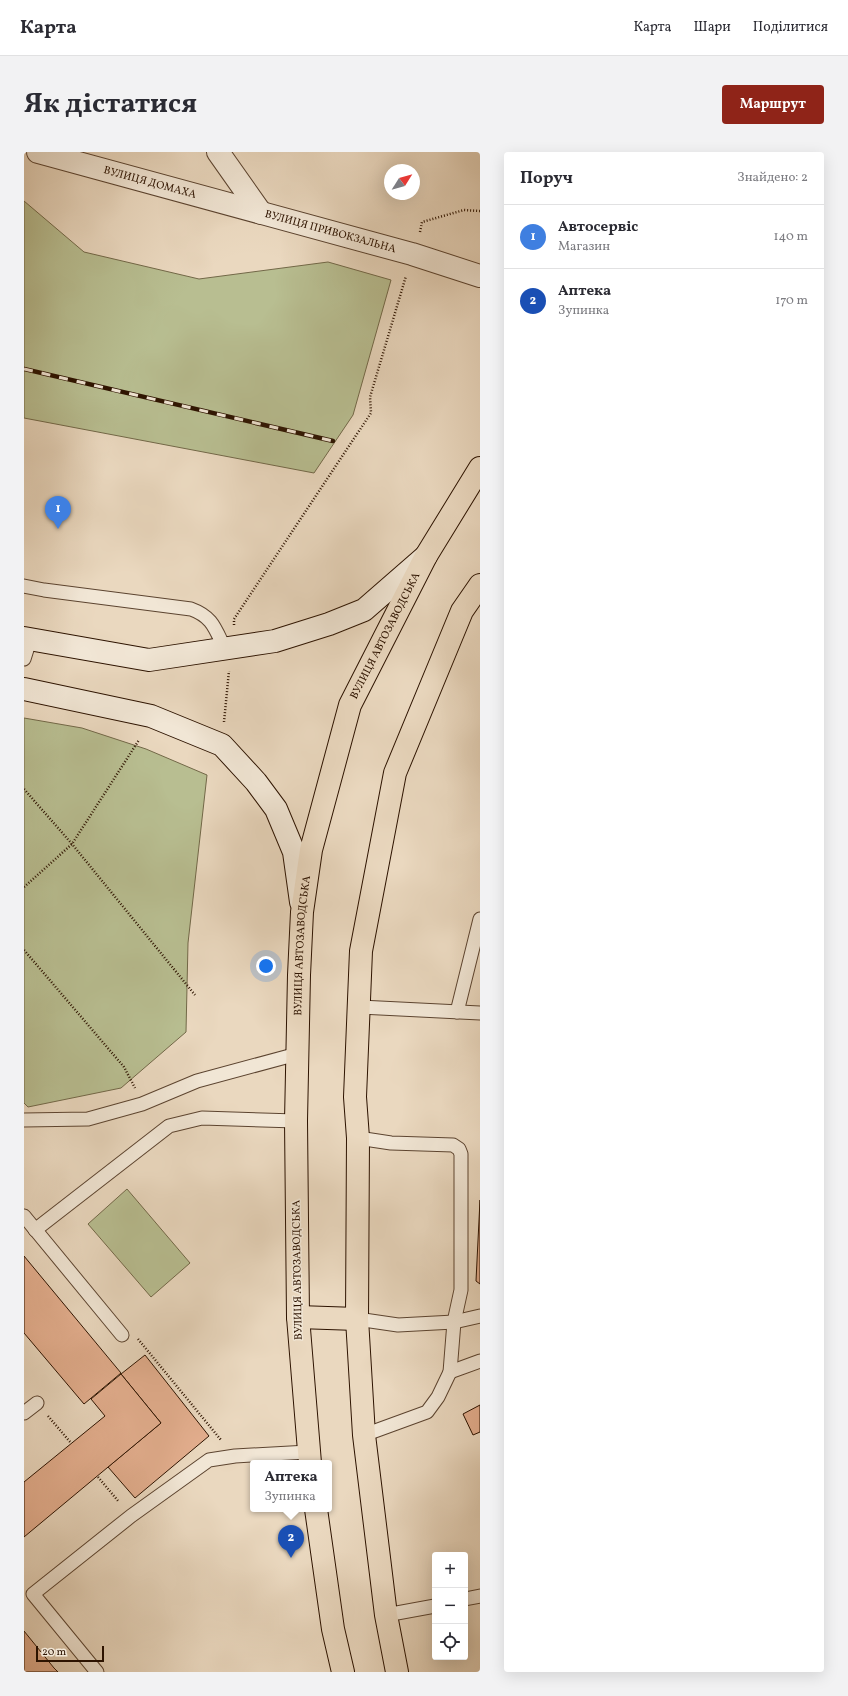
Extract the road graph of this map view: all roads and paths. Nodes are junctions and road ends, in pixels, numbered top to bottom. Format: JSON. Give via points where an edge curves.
{"nodes":[{"id":1,"x":38,"y":152,"type":"edge"},
{"id":2,"x":218,"y":152,"type":"edge"},
{"id":3,"x":480,"y":211,"type":"edge"},
{"id":4,"x":261,"y":213,"type":"junction"},
{"id":5,"x":420,"y":232,"type":"dead end"},
{"id":6,"x":408,"y":270,"type":"dead end"},
{"id":7,"x":477,"y":276,"type":"edge"},
{"id":8,"x":480,"y":468,"type":"edge"},
{"id":9,"x":426,"y":556,"type":"junction"},
{"id":10,"x":480,"y":585,"type":"edge"},
{"id":11,"x":24,"y":586,"type":"edge"},
{"id":12,"x":26,"y":646,"type":"edge"},
{"id":13,"x":228,"y":648,"type":"junction"},
{"id":14,"x":24,"y":689,"type":"edge"},
{"id":15,"x":139,"y":740,"type":"dead end"},
{"id":16,"x":222,"y":745,"type":"junction"},
{"id":17,"x":24,"y":789,"type":"edge"},
{"id":18,"x":72,"y":844,"type":"junction"},
{"id":19,"x":24,"y":887,"type":"edge"},
{"id":20,"x":302,"y":912,"type":"junction"},
{"id":21,"x":480,"y":919,"type":"edge"},
{"id":22,"x":24,"y":950,"type":"edge"},
{"id":23,"x":195,"y":995,"type":"dead end"},
{"id":24,"x":360,"y":1007,"type":"junction"},
{"id":25,"x":457,"y":1012,"type":"junction"},
{"id":26,"x":480,"y":1013,"type":"edge"},
{"id":27,"x":297,"y":1054,"type":"junction"},
{"id":28,"x":142,"y":1104,"type":"junction"},
{"id":29,"x":24,"y":1120,"type":"edge"},
{"id":30,"x":296,"y":1121,"type":"junction"},
{"id":31,"x":358,"y":1138,"type":"junction"},
{"id":32,"x":24,"y":1216,"type":"edge"},
{"id":33,"x":36,"y":1230,"type":"junction"},
{"id":34,"x":480,"y":1316,"type":"edge"},
{"id":35,"x":298,"y":1318,"type":"junction"},
{"id":36,"x":357,"y":1319,"type":"junction"},
{"id":37,"x":454,"y":1322,"type":"junction"},
{"id":38,"x":122,"y":1335,"type":"joint"},
{"id":39,"x":480,"y":1361,"type":"edge"},
{"id":40,"x":450,"y":1372,"type":"junction"},
{"id":41,"x":37,"y":1403,"type":"dead end"},
{"id":42,"x":24,"y":1413,"type":"edge"},
{"id":43,"x":364,"y":1435,"type":"junction"},
{"id":44,"x":235,"y":1456,"type":"junction"},
{"id":45,"x":309,"y":1457,"type":"edge"},
{"id":46,"x":98,"y":1476,"type":"dead end"},
{"id":47,"x":316,"y":1512,"type":"edge"},
{"id":48,"x":131,"y":1516,"type":"junction"},
{"id":49,"x":28,"y":1595,"type":"edge"},
{"id":50,"x":480,"y":1596,"type":"edge"},
{"id":51,"x":468,"y":1599,"type":"edge"},
{"id":52,"x":432,"y":1607,"type":"edge"},
{"id":53,"x":386,"y":1615,"type":"junction"},
{"id":54,"x":97,"y":1672,"type":"edge"},
{"id":55,"x":343,"y":1672,"type":"edge"},
{"id":56,"x":397,"y":1672,"type":"edge"}],
"edges":[{"from":1,"to":4,"type":"street","name":"ВУЛИЦЯ ДОМАХА"},
{"from":2,"to":4,"type":"street","name":"ВУЛИЦЯ ПРИВОКЗАЛЬНА"},
{"from":3,"to":5,"type":"path","via":[[464,210],[422,222]]},
{"from":4,"to":7,"type":"street","name":"ВУЛИЦЯ ПРИВОКЗАЛЬНА","via":[[412,254]]},
{"from":6,"to":13,"type":"path","via":[[370,397],[371,413],[234,620]]},
{"from":8,"to":9,"type":"main road","name":"ВУЛИЦЯ АВТОЗАВОДСЬКА"},
{"from":9,"to":13,"type":"street","via":[[364,610],[275,641]]},
{"from":9,"to":20,"type":"main road","name":"ВУЛИЦЯ АВТОЗАВОДСЬКА","via":[[350,704],[311,850]]},
{"from":10,"to":24,"type":"main road","via":[[462,611],[395,773],[362,951]]},
{"from":11,"to":13,"type":"lane","via":[[191,609],[209,619]]},
{"from":12,"to":13,"type":"street","via":[[149,660]]},
{"from":13,"to":16,"type":"path"},
{"from":14,"to":16,"type":"street","via":[[151,716]]},
{"from":15,"to":18,"type":"path"},
{"from":16,"to":20,"type":"street","via":[[256,782],[276,809],[294,852]]},
{"from":17,"to":18,"type":"path"},
{"from":18,"to":19,"type":"path"},
{"from":18,"to":23,"type":"path"},
{"from":20,"to":27,"type":"main road","name":"ВУЛИЦЯ АВТОЗАВОДСЬКА"},
{"from":21,"to":25,"type":"lane"},
{"from":22,"to":28,"type":"path","via":[[124,1067]]},
{"from":24,"to":25,"type":"lane"},
{"from":24,"to":31,"type":"main road","via":[[355,1097]]},
{"from":25,"to":26,"type":"lane"},
{"from":27,"to":28,"type":"lane","via":[[197,1081]]},
{"from":27,"to":30,"type":"main road","name":"ВУЛИЦЯ АВТОЗАВОДСЬКА"},
{"from":28,"to":29,"type":"lane","via":[[88,1119]]},
{"from":30,"to":33,"type":"lane","via":[[202,1118],[169,1126]]},
{"from":30,"to":35,"type":"main road","name":"ВУЛИЦЯ АВТОЗАВОДСЬКА"},
{"from":31,"to":36,"type":"main road"},
{"from":31,"to":37,"type":"lane","via":[[391,1143],[453,1146],[462,1154],[461,1290]]},
{"from":32,"to":33,"type":"lane"},
{"from":33,"to":38,"type":"lane"},
{"from":34,"to":37,"type":"lane"},
{"from":35,"to":36,"type":"main road"},
{"from":35,"to":45,"type":"main road","name":"ВУЛИЦЯ АВТОЗАВОДСЬКА"},
{"from":36,"to":37,"type":"lane","via":[[398,1325]]},
{"from":36,"to":43,"type":"main road"},
{"from":37,"to":40,"type":"lane"},
{"from":38,"to":44,"type":"path","via":[[136,1336]]},
{"from":39,"to":40,"type":"lane"},
{"from":40,"to":43,"type":"lane","via":[[438,1397],[426,1412]]},
{"from":41,"to":42,"type":"lane"},
{"from":43,"to":53,"type":"main road"},
{"from":44,"to":45,"type":"lane"},
{"from":44,"to":48,"type":"lane","via":[[209,1460]]},
{"from":46,"to":48,"type":"path"},
{"from":47,"to":55,"type":"main road","via":[[333,1629]]},
{"from":48,"to":49,"type":"lane"},
{"from":49,"to":54,"type":"lane"},
{"from":50,"to":51,"type":"lane"},
{"from":52,"to":53,"type":"lane"},
{"from":53,"to":56,"type":"main road"}]}
